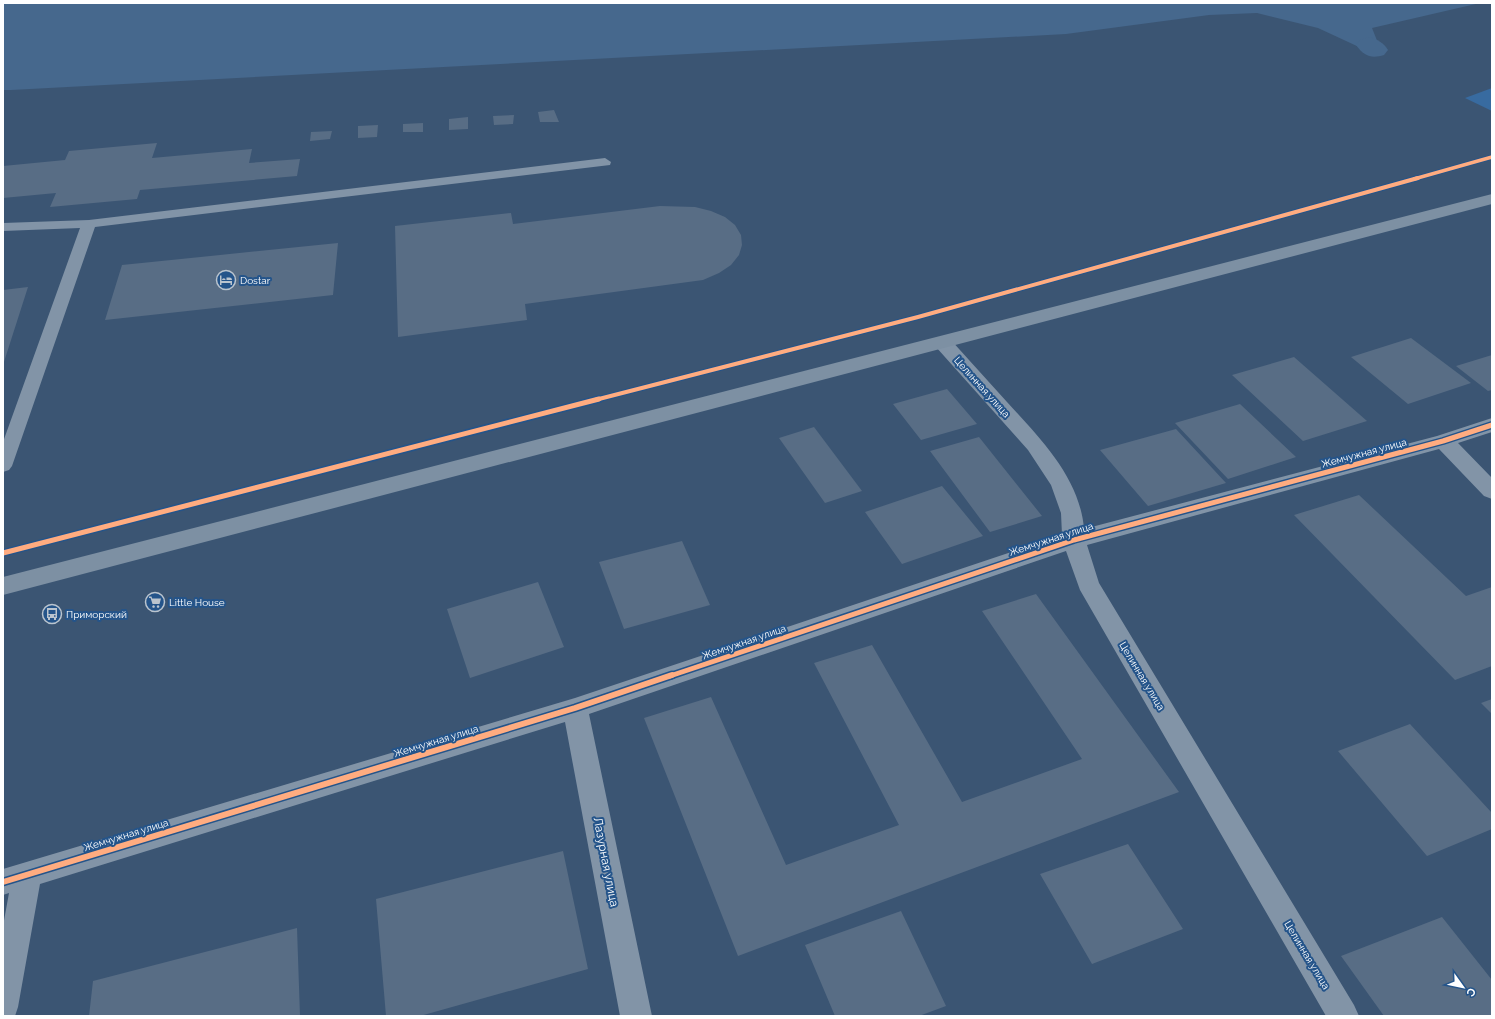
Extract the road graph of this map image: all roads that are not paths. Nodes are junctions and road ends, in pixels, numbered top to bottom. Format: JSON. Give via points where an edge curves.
{"nodes":[{"id":1,"x":605,"y":162,"type":"dead end"},
{"id":2,"x":1492,"y":199,"type":"edge"},
{"id":3,"x":89,"y":224,"type":"junction"},
{"id":4,"x":3,"y":227,"type":"edge"},
{"id":5,"x":943,"y":343,"type":"junction"},
{"id":6,"x":1492,"y":425,"type":"edge"},
{"id":7,"x":1443,"y":441,"type":"junction"},
{"id":8,"x":3,"y":466,"type":"edge"},
{"id":9,"x":1492,"y":491,"type":"edge"},
{"id":10,"x":1074,"y":540,"type":"junction"},
{"id":11,"x":3,"y":586,"type":"edge"},
{"id":12,"x":575,"y":708,"type":"junction"},
{"id":13,"x":15,"y":878,"type":"edge"},
{"id":14,"x":3,"y":1008,"type":"edge"},
{"id":15,"x":636,"y":1016,"type":"edge"},
{"id":16,"x":1343,"y":1016,"type":"edge"}],
"edges":[{"from":1,"to":3,"type":"lane"},
{"from":2,"to":5,"type":"street"},
{"from":3,"to":4,"type":"lane"},
{"from":3,"to":8,"type":"lane"},
{"from":5,"to":10,"type":"street","name":"Целинная улица","via":[[1035,445],[1061,484],[1072,513]]},
{"from":5,"to":11,"type":"street"},
{"from":6,"to":7,"type":"street","name":"Жемчужная улица"},
{"from":7,"to":9,"type":"street"},
{"from":7,"to":10,"type":"street","name":"Жемчужная улица"},
{"from":10,"to":12,"type":"street","name":"Жемчужная улица"},
{"from":10,"to":16,"type":"street","name":"Целинная улица","via":[[1088,584]]},
{"from":12,"to":13,"type":"street","name":"Жемчужная улица"},
{"from":12,"to":15,"type":"street","name":"Лазурная улица"},
{"from":13,"to":14,"type":"street"}]}
